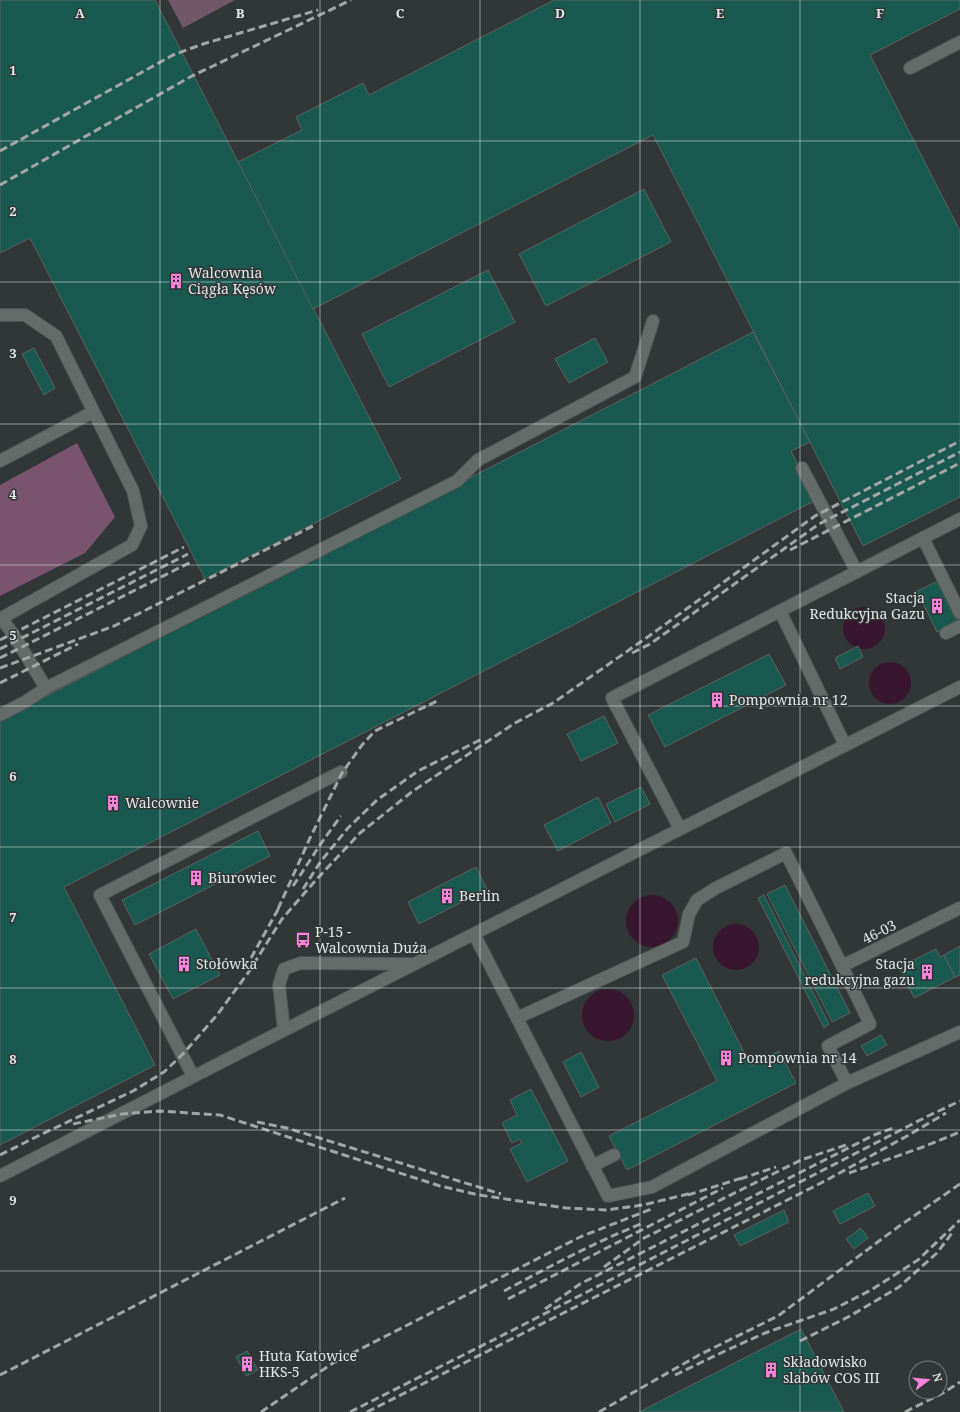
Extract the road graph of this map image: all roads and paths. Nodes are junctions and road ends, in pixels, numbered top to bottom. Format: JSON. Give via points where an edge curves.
{"nodes":[{"id":1,"x":960,"y":42,"type":"edge"},
{"id":2,"x":910,"y":68,"type":"dead end"},
{"id":3,"x":0,"y":316,"type":"edge"},
{"id":4,"x":653,"y":321,"type":"dead end"},
{"id":5,"x":93,"y":412,"type":"junction"},
{"id":6,"x":0,"y":461,"type":"edge"},
{"id":7,"x":802,"y":468,"type":"dead end"},
{"id":8,"x":960,"y":519,"type":"edge"},
{"id":9,"x":923,"y":538,"type":"junction"},
{"id":10,"x":857,"y":572,"type":"junction"},
{"id":11,"x":780,"y":611,"type":"junction"},
{"id":12,"x":960,"y":613,"type":"edge"},
{"id":13,"x":0,"y":619,"type":"edge"},
{"id":14,"x":960,"y":626,"type":"edge"},
{"id":15,"x":946,"y":633,"type":"dead end"},
{"id":16,"x":960,"y":687,"type":"edge"},
{"id":17,"x":46,"y":688,"type":"junction"},
{"id":18,"x":0,"y":715,"type":"edge"},
{"id":19,"x":845,"y":745,"type":"junction"},
{"id":20,"x":341,"y":772,"type":"dead end"},
{"id":21,"x":680,"y":829,"type":"junction"},
{"id":22,"x":960,"y":908,"type":"edge"},
{"id":23,"x":474,"y":934,"type":"junction"},
{"id":24,"x":414,"y":964,"type":"junction"},
{"id":25,"x":842,"y":966,"type":"junction"},
{"id":26,"x":517,"y":1018,"type":"junction"},
{"id":27,"x":284,"y":1030,"type":"junction"},
{"id":28,"x":960,"y":1032,"type":"edge"},
{"id":29,"x":193,"y":1076,"type":"junction"},
{"id":30,"x":847,"y":1083,"type":"junction"},
{"id":31,"x":614,"y":1155,"type":"dead end"},
{"id":32,"x":592,"y":1166,"type":"junction"},
{"id":33,"x":0,"y":1176,"type":"edge"}],
"edges":[{"from":1,"to":2,"type":"lane"},
{"from":3,"to":5,"type":"lane","via":[[25,315],[56,336]]},
{"from":4,"to":17,"type":"lane","via":[[635,377],[478,460],[457,481]]},
{"from":5,"to":6,"type":"lane"},
{"from":5,"to":13,"type":"lane","via":[[133,492],[141,526],[132,545]]},
{"from":7,"to":10,"type":"lane"},
{"from":8,"to":9,"type":"lane"},
{"from":9,"to":10,"type":"lane"},
{"from":9,"to":12,"type":"lane"},
{"from":10,"to":11,"type":"lane"},
{"from":11,"to":19,"type":"lane"},
{"from":11,"to":21,"type":"lane","via":[[612,698]]},
{"from":13,"to":17,"type":"lane","via":[[13,634]]},
{"from":14,"to":15,"type":"lane"},
{"from":16,"to":19,"type":"lane"},
{"from":17,"to":18,"type":"lane"},
{"from":19,"to":21,"type":"lane"},
{"from":20,"to":29,"type":"lane","via":[[100,895]]},
{"from":21,"to":23,"type":"lane"},
{"from":22,"to":25,"type":"lane","name":"46-03"},
{"from":23,"to":24,"type":"lane"},
{"from":23,"to":26,"type":"lane"},
{"from":24,"to":27,"type":"lane"},
{"from":24,"to":27,"type":"lane","via":[[301,963],[284,969],[279,984]]},
{"from":25,"to":26,"type":"lane","via":[[786,854],[697,900],[689,914],[683,942]]},
{"from":25,"to":30,"type":"lane","via":[[870,1024],[828,1046]]},
{"from":26,"to":32,"type":"lane"},
{"from":27,"to":29,"type":"lane"},
{"from":28,"to":30,"type":"lane"},
{"from":29,"to":33,"type":"lane"},
{"from":30,"to":32,"type":"lane","via":[[652,1187],[608,1196]]},
{"from":31,"to":32,"type":"lane"}]}
